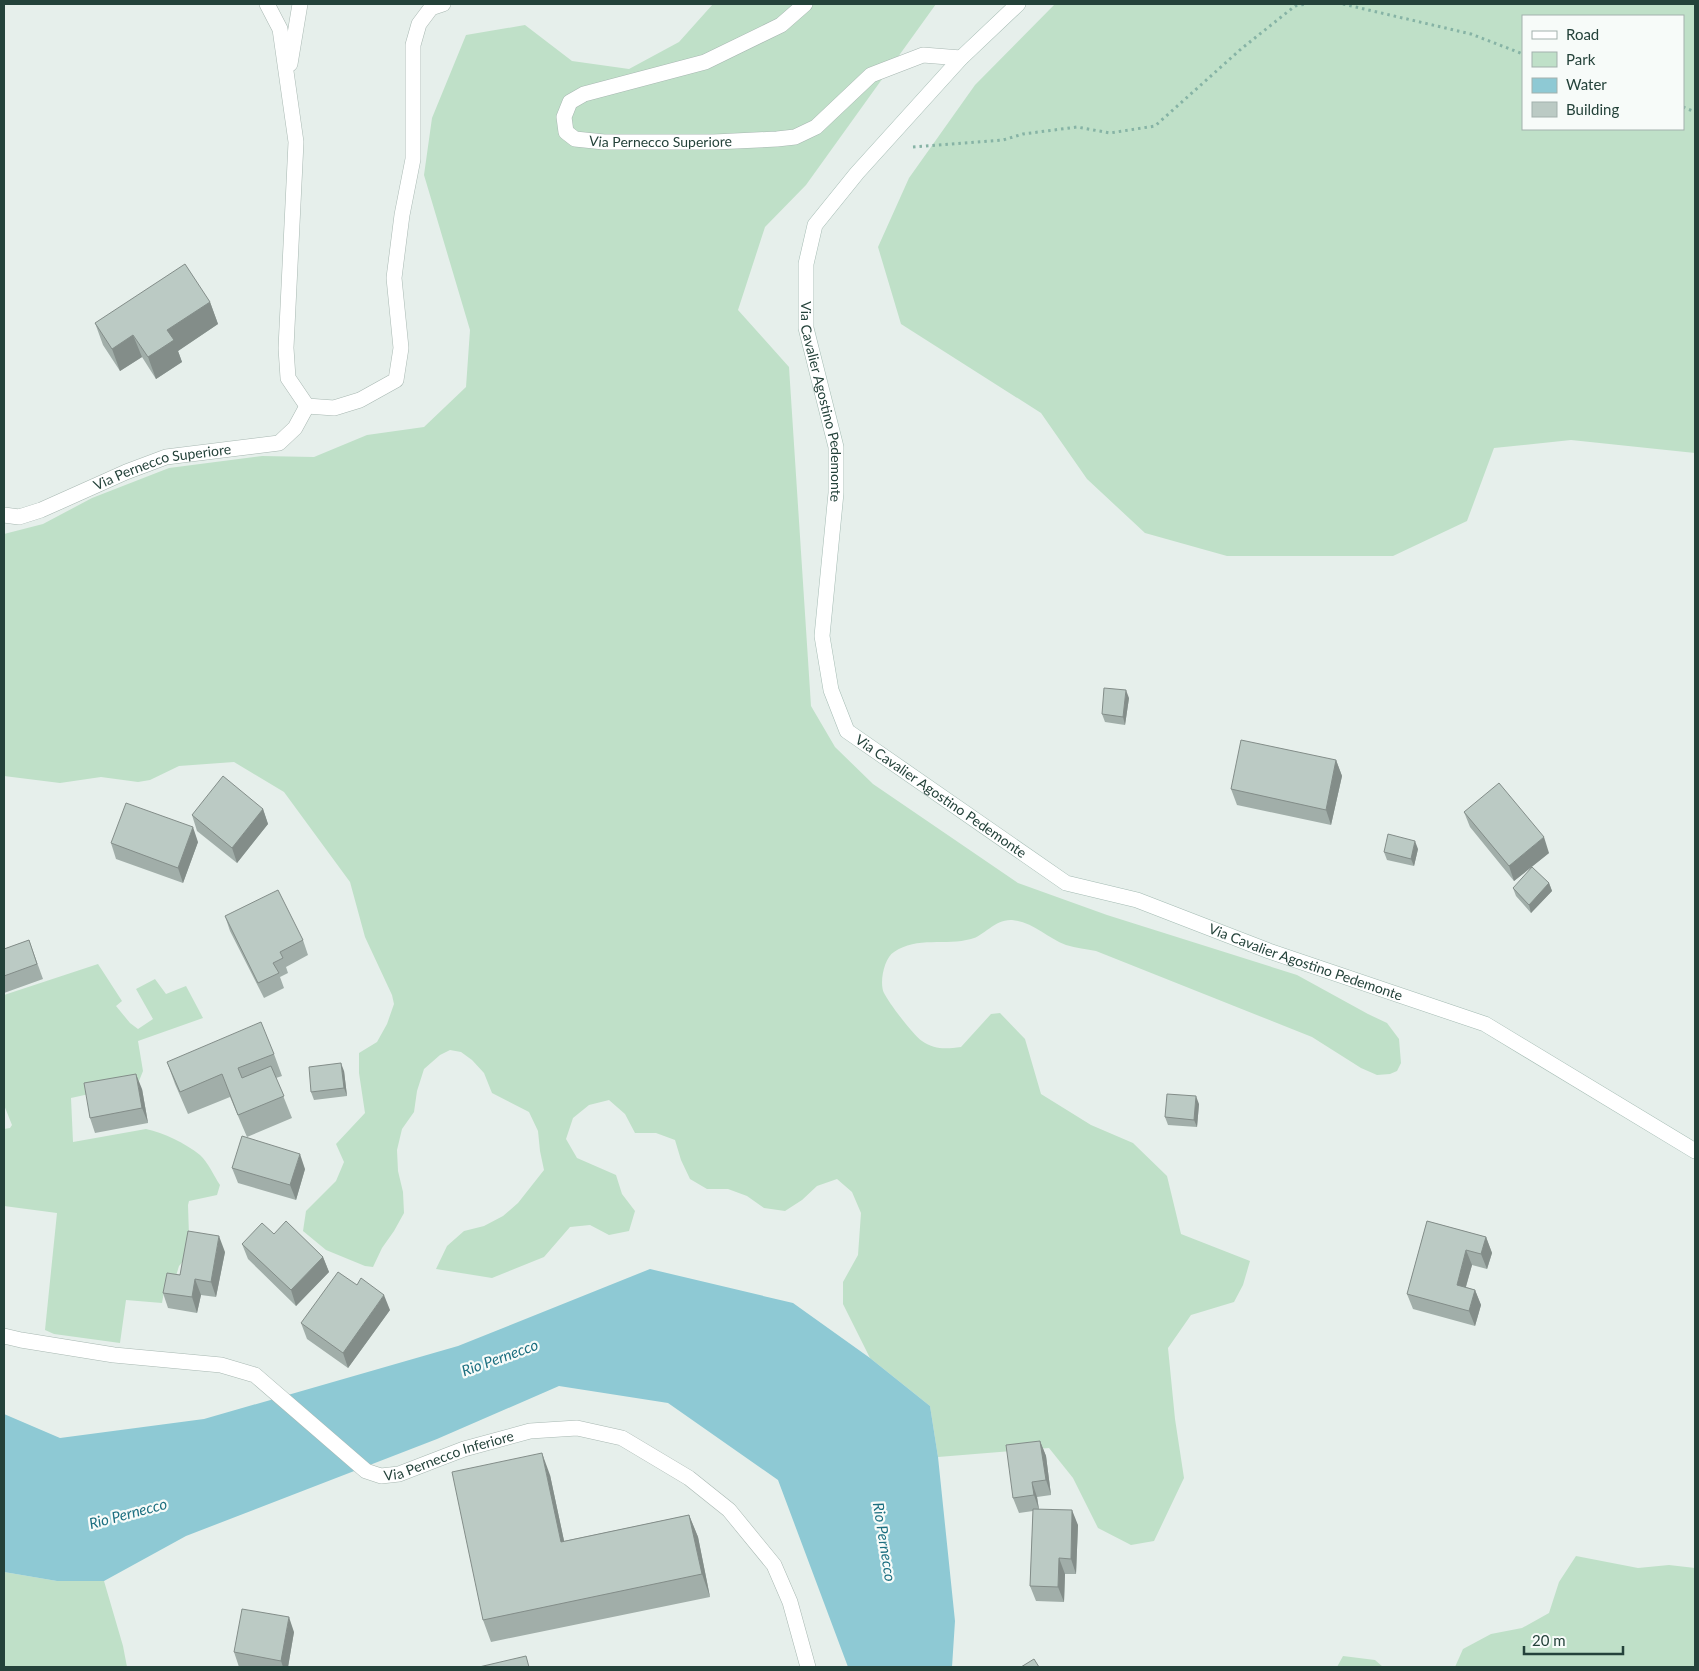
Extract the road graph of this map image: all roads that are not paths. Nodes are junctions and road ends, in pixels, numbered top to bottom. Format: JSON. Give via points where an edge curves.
{"nodes":[{"id":1,"x":267,"y":4,"type":"edge"},
{"id":2,"x":300,"y":4,"type":"edge"},
{"id":3,"x":443,"y":4,"type":"edge"},
{"id":4,"x":805,"y":4,"type":"edge"},
{"id":5,"x":1018,"y":4,"type":"edge"},
{"id":6,"x":961,"y":58,"type":"junction"},
{"id":7,"x":287,"y":78,"type":"junction"},
{"id":8,"x":307,"y":406,"type":"junction"},
{"id":9,"x":4,"y":515,"type":"edge"},
{"id":10,"x":1695,"y":1150,"type":"edge"},
{"id":11,"x":4,"y":1336,"type":"edge"},
{"id":12,"x":808,"y":1667,"type":"edge"}],
"edges":[{"from":1,"to":7,"type":"main road","via":[[280,29]]},
{"from":2,"to":7,"type":"main road"},
{"from":3,"to":8,"type":"main road","via":[[431,8],[419,24],[413,45],[413,159],[394,278],[401,348],[396,380],[360,400],[334,408]]},
{"from":4,"to":6,"type":"main road","name":"Via Pernecco Superiore","via":[[782,25],[706,62],[584,94],[570,102],[564,117],[566,132],[575,139],[604,142],[714,142],[795,136],[816,127],[871,75],[923,55]]},
{"from":5,"to":6,"type":"main road","name":"Via Cavalier Agostino Pedemonte"},
{"from":6,"to":10,"type":"main road","name":"Via Cavalier Agostino Pedemonte","via":[[873,154],[815,225],[806,264],[806,328],[836,448],[836,493],[822,636],[831,690],[847,731],[1066,883],[1137,900],[1269,950],[1485,1024]]},
{"from":7,"to":8,"type":"main road","via":[[296,142],[286,348],[288,378]]},
{"from":8,"to":9,"type":"main road","name":"Via Pernecco Superiore","via":[[295,428],[279,442],[166,457],[41,510],[19,517]]},
{"from":11,"to":12,"type":"main road","name":"Via Pernecco Inferiore","via":[[114,1355],[222,1365],[255,1375],[366,1471],[381,1476],[399,1474],[464,1449],[530,1431],[577,1428],[622,1438],[689,1478],[729,1510],[774,1565],[790,1602]]}]}
